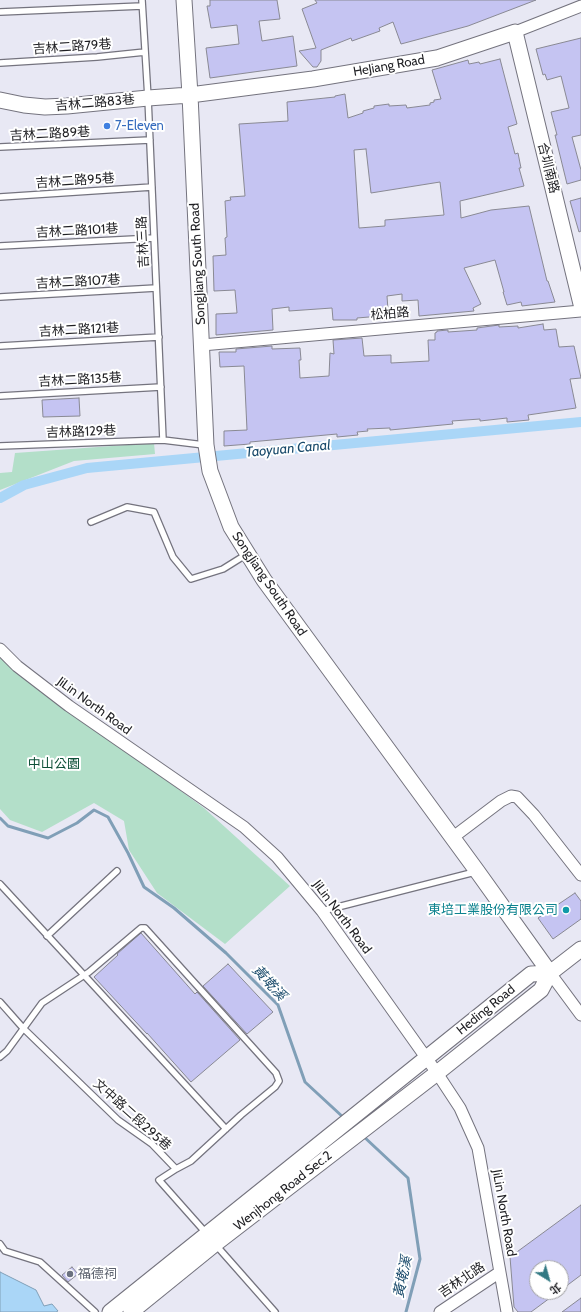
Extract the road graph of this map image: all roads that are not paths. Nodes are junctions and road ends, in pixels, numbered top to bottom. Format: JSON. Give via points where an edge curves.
{"nodes":[{"id":1,"x":184,"y":0,"type":"edge"},
{"id":2,"x":142,"y":3,"type":"edge"},
{"id":3,"x":581,"y":6,"type":"edge"},
{"id":4,"x":0,"y":12,"type":"edge"},
{"id":5,"x":515,"y":32,"type":"junction"},
{"id":6,"x":145,"y":52,"type":"junction"},
{"id":7,"x":0,"y":63,"type":"edge"},
{"id":8,"x":190,"y":95,"type":"junction"},
{"id":9,"x":148,"y":98,"type":"junction"},
{"id":10,"x":0,"y":100,"type":"edge"},
{"id":11,"x":150,"y":140,"type":"junction"},
{"id":12,"x":0,"y":148,"type":"edge"},
{"id":13,"x":152,"y":186,"type":"junction"},
{"id":14,"x":0,"y":196,"type":"edge"},
{"id":15,"x":154,"y":238,"type":"junction"},
{"id":16,"x":0,"y":246,"type":"edge"},
{"id":17,"x":156,"y":288,"type":"junction"},
{"id":18,"x":0,"y":297,"type":"edge"},
{"id":19,"x":581,"y":304,"type":"edge"},
{"id":20,"x":581,"y":311,"type":"edge"},
{"id":21,"x":159,"y":337,"type":"junction"},
{"id":22,"x":202,"y":345,"type":"junction"},
{"id":23,"x":0,"y":346,"type":"edge"},
{"id":24,"x":161,"y":388,"type":"junction"},
{"id":25,"x":0,"y":396,"type":"edge"},
{"id":26,"x":163,"y":440,"type":"junction"},
{"id":27,"x":0,"y":446,"type":"edge"},
{"id":28,"x":207,"y":448,"type":"junction"},
{"id":29,"x":91,"y":522,"type":"dead end"},
{"id":30,"x":248,"y":554,"type":"junction"},
{"id":31,"x":0,"y":649,"type":"edge"},
{"id":32,"x":452,"y":838,"type":"junction"},
{"id":33,"x":477,"y":871,"type":"junction"},
{"id":34,"x":117,"y":872,"type":"dead end"},
{"id":35,"x":581,"y":875,"type":"edge"},
{"id":36,"x":0,"y":884,"type":"edge"},
{"id":37,"x":322,"y":911,"type":"junction"},
{"id":38,"x":47,"y":936,"type":"junction"},
{"id":39,"x":581,"y":949,"type":"edge"},
{"id":40,"x":550,"y":973,"type":"junction"},
{"id":41,"x":84,"y":976,"type":"junction"},
{"id":42,"x":0,"y":1002,"type":"edge"},
{"id":43,"x":581,"y":1015,"type":"edge"},
{"id":44,"x":23,"y":1028,"type":"junction"},
{"id":45,"x":0,"y":1058,"type":"edge"},
{"id":46,"x":426,"y":1058,"type":"junction"},
{"id":47,"x":437,"y":1073,"type":"junction"},
{"id":48,"x":347,"y":1121,"type":"joint"},
{"id":49,"x":226,"y":1129,"type":"junction"},
{"id":50,"x":176,"y":1169,"type":"junction"},
{"id":51,"x":211,"y":1239,"type":"junction"},
{"id":52,"x":0,"y":1244,"type":"edge"},
{"id":53,"x":500,"y":1272,"type":"junction"},
{"id":54,"x":95,"y":1312,"type":"edge"},
{"id":55,"x":110,"y":1312,"type":"edge"},
{"id":56,"x":131,"y":1312,"type":"edge"},
{"id":57,"x":275,"y":1312,"type":"edge"},
{"id":58,"x":440,"y":1312,"type":"edge"},
{"id":59,"x":507,"y":1312,"type":"edge"}],
"edges":[{"from":1,"to":8,"type":"street","name":"SongJiang South Road"},
{"from":2,"to":4,"type":"lane"},
{"from":2,"to":6,"type":"lane","name":"吉林三路"},
{"from":3,"to":5,"type":"street","name":"HeJiang Road"},
{"from":5,"to":8,"type":"street","name":"HeJiang Road","via":[[437,58],[314,79]]},
{"from":5,"to":19,"type":"street","name":"合圳南路"},
{"from":6,"to":7,"type":"lane","name":"吉林二路79巷"},
{"from":6,"to":9,"type":"lane","name":"吉林三路"},
{"from":8,"to":9,"type":"street","name":"吉林二路83巷"},
{"from":8,"to":22,"type":"street","name":"SongJiang South Road"},
{"from":9,"to":10,"type":"street","name":"吉林二路83巷","via":[[45,107]]},
{"from":9,"to":11,"type":"lane","name":"吉林三路"},
{"from":11,"to":12,"type":"lane","name":"吉林二路89巷"},
{"from":11,"to":13,"type":"lane","name":"吉林三路"},
{"from":13,"to":14,"type":"lane","name":"吉林二路95巷"},
{"from":13,"to":15,"type":"lane","name":"吉林三路"},
{"from":15,"to":16,"type":"lane","name":"吉林二路101巷"},
{"from":15,"to":17,"type":"lane","name":"吉林三路"},
{"from":17,"to":18,"type":"lane","name":"吉林二路107巷"},
{"from":17,"to":21,"type":"lane","name":"吉林三路"},
{"from":20,"to":22,"type":"street","name":"松柏路"},
{"from":21,"to":23,"type":"lane","name":"吉林二路121巷"},
{"from":21,"to":24,"type":"lane","name":"吉林三路"},
{"from":22,"to":28,"type":"street","name":"SongJiang South Road"},
{"from":24,"to":25,"type":"lane","name":"吉林二路135巷"},
{"from":24,"to":26,"type":"lane","name":"吉林三路"},
{"from":26,"to":27,"type":"lane","name":"吉林路129巷"},
{"from":26,"to":28,"type":"lane"},
{"from":28,"to":30,"type":"street","name":"SongJiang South Road","via":[[210,471],[231,527]]},
{"from":29,"to":30,"type":"lane","via":[[127,507],[154,512],[173,557],[191,579],[223,569]]},
{"from":30,"to":32,"type":"street","name":"SongJiang South Road","via":[[264,580]]},
{"from":31,"to":37,"type":"street","name":"JiLin North Road","via":[[69,706],[244,827],[277,858]]},
{"from":32,"to":33,"type":"street","name":"SongJiang South Road"},
{"from":32,"to":35,"type":"street","via":[[501,801],[512,796],[517,797]]},
{"from":33,"to":37,"type":"lane"},
{"from":33,"to":40,"type":"street","name":"SongJiang South Road"},
{"from":34,"to":38,"type":"lane"},
{"from":36,"to":38,"type":"lane"},
{"from":37,"to":46,"type":"street","name":"JiLin North Road"},
{"from":38,"to":41,"type":"lane"},
{"from":39,"to":40,"type":"street","name":"Heding Road"},
{"from":40,"to":43,"type":"street"},
{"from":40,"to":46,"type":"street","name":"Heding Road","via":[[531,974]]},
{"from":40,"to":47,"type":"street","name":"Heding Road","via":[[541,990]]},
{"from":41,"to":44,"type":"lane","via":[[42,1004]]},
{"from":41,"to":49,"type":"lane"},
{"from":41,"to":49,"type":"lane","via":[[141,928],[148,931],[276,1073],[279,1081],[275,1087]]},
{"from":42,"to":44,"type":"lane","name":"文中路二段295巷"},
{"from":44,"to":45,"type":"lane"},
{"from":44,"to":50,"type":"lane","name":"文中路二段295巷","via":[[118,1120],[152,1144]]},
{"from":46,"to":47,"type":"street","name":"JiLin North Road"},
{"from":46,"to":48,"type":"street","name":"Heding Road"},
{"from":47,"to":51,"type":"street","name":"Wenjhong Road Sec.2"},
{"from":47,"to":53,"type":"street","name":"JiLin North Road","via":[[460,1108],[478,1148]]},
{"from":48,"to":51,"type":"street","name":"Wenjhong Road Sec.2"},
{"from":49,"to":50,"type":"lane","via":[[191,1160]]},
{"from":50,"to":51,"type":"lane","name":"文中路二段295巷","via":[[159,1180]]},
{"from":51,"to":55,"type":"street","name":"Wenjhong Road Sec.2"},
{"from":51,"to":56,"type":"street","name":"Wenjhong Road Sec.2"},
{"from":51,"to":57,"type":"lane"},
{"from":52,"to":54,"type":"lane","via":[[5,1250],[40,1262]]},
{"from":53,"to":58,"type":"street","name":"吉林北路"},
{"from":53,"to":59,"type":"street","name":"JiLin North Road"}]}
